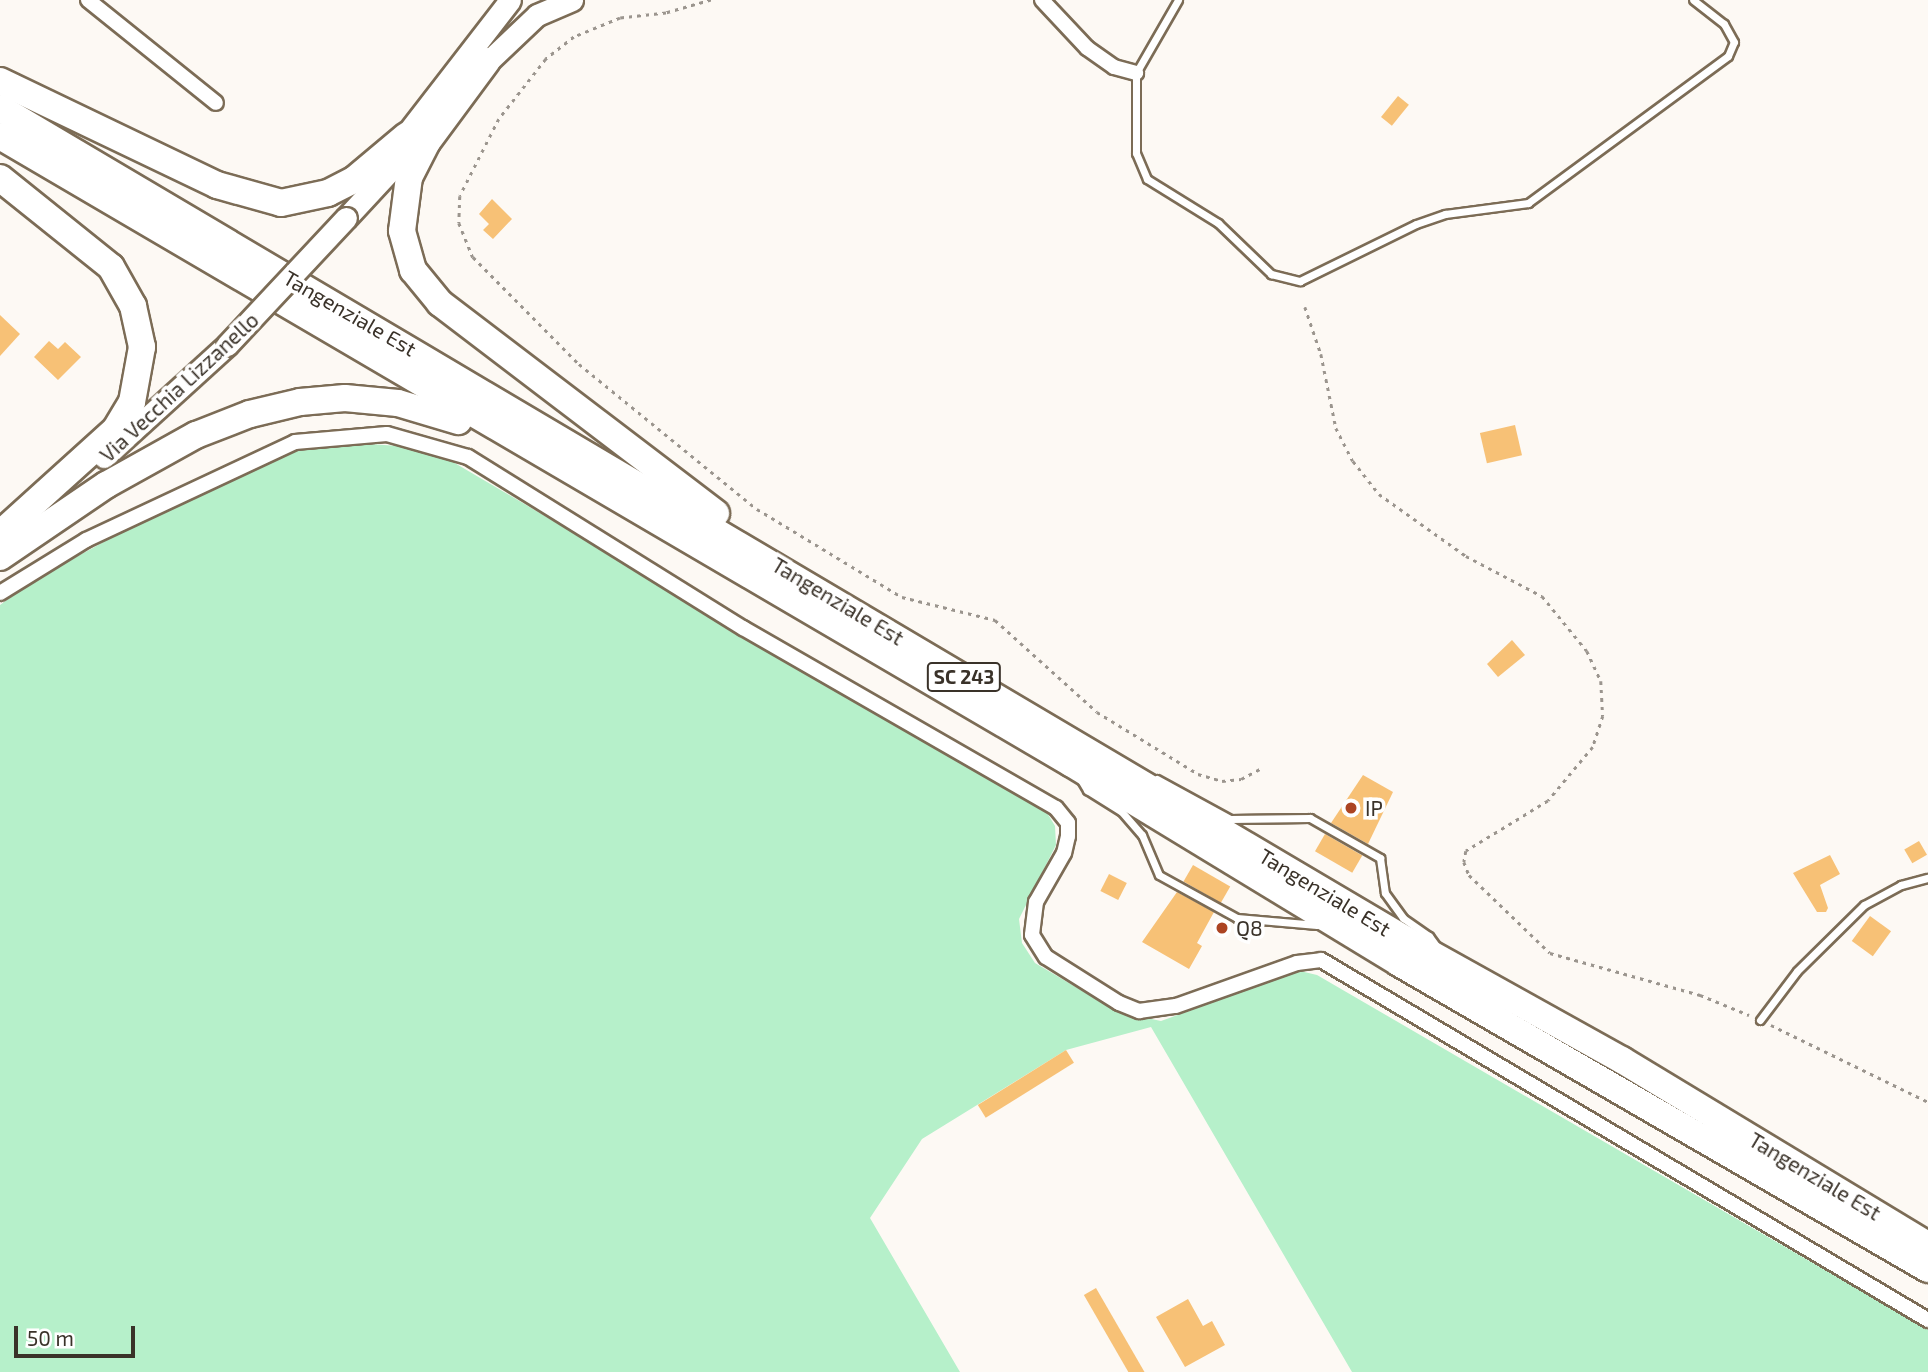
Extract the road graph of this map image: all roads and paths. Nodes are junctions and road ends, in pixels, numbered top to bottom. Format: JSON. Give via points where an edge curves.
{"nodes":[{"id":1,"x":88,"y":0,"type":"edge"},
{"id":2,"x":510,"y":0,"type":"edge"},
{"id":3,"x":572,"y":0,"type":"edge"},
{"id":4,"x":711,"y":0,"type":"edge"},
{"id":5,"x":1042,"y":0,"type":"edge"},
{"id":6,"x":1178,"y":0,"type":"edge"},
{"id":7,"x":1693,"y":0,"type":"edge"},
{"id":8,"x":487,"y":61,"type":"junction"},
{"id":9,"x":1136,"y":73,"type":"junction"},
{"id":10,"x":0,"y":81,"type":"edge"},
{"id":11,"x":216,"y":103,"type":"dead end"},
{"id":12,"x":0,"y":108,"type":"edge"},
{"id":13,"x":0,"y":136,"type":"edge"},
{"id":14,"x":406,"y":136,"type":"junction"},
{"id":15,"x":0,"y":178,"type":"edge"},
{"id":16,"x":346,"y":218,"type":"junction"},
{"id":17,"x":1304,"y":307,"type":"dead end"},
{"id":18,"x":656,"y":524,"type":"junction"},
{"id":19,"x":0,"y":534,"type":"edge"},
{"id":20,"x":0,"y":544,"type":"edge"},
{"id":21,"x":0,"y":557,"type":"edge"},
{"id":22,"x":0,"y":593,"type":"edge"},
{"id":23,"x":920,"y":650,"type":"junction"},
{"id":24,"x":1072,"y":764,"type":"junction"},
{"id":25,"x":1120,"y":769,"type":"junction"},
{"id":26,"x":1260,"y":769,"type":"dead end"},
{"id":27,"x":1928,"y":878,"type":"edge"},
{"id":28,"x":1447,"y":962,"type":"junction"},
{"id":29,"x":1399,"y":963,"type":"junction"},
{"id":30,"x":1760,"y":1020,"type":"junction"},
{"id":31,"x":1928,"y":1102,"type":"edge"},
{"id":32,"x":1928,"y":1244,"type":"edge"},
{"id":33,"x":1928,"y":1269,"type":"edge"},
{"id":34,"x":1928,"y":1320,"type":"edge"}],
"edges":[{"from":1,"to":11,"type":"street"},
{"from":2,"to":14,"type":"street","name":"Via Vecchia Lizzanello"},
{"from":3,"to":8,"type":"street","name":"Via Vecchia Lizzanello","via":[[537,15]]},
{"from":4,"to":26,"type":"path","via":[[666,13],[620,18],[574,37],[547,59],[499,119],[460,196],[459,223],[473,257],[579,364],[757,509],[902,597],[995,620],[1097,712],[1198,775],[1222,781],[1241,779]]},
{"from":5,"to":9,"type":"street","via":[[1087,48],[1114,67]]},
{"from":6,"to":9,"type":"lane"},
{"from":7,"to":9,"type":"lane","via":[[1724,24],[1734,42],[1728,56],[1528,203],[1425,220],[1300,281],[1271,274],[1218,223],[1147,179],[1136,153]]},
{"from":8,"to":16,"type":"street","name":"Via Vecchia Lizzanello"},
{"from":8,"to":23,"type":"highway","via":[[427,142],[409,177],[402,213],[405,249],[425,288],[717,515],[897,629]]},
{"from":10,"to":14,"type":"highway","via":[[217,185],[281,203],[328,194],[355,179]]},
{"from":12,"to":23,"type":"highway","name":"Tangenziale Est","number":"SC 243"},
{"from":13,"to":18,"type":"highway","name":"Tangenziale Est"},
{"from":14,"to":16,"type":"street","name":"Via Vecchia Lizzanello"},
{"from":15,"to":19,"type":"highway","via":[[111,267],[134,306],[142,347],[132,402],[115,430]]},
{"from":16,"to":20,"type":"street","name":"Via Vecchia Lizzanello","bridge":true,"via":[[227,345],[146,421]]},
{"from":17,"to":30,"type":"path","via":[[1321,354],[1336,428],[1353,461],[1379,494],[1444,540],[1542,596],[1587,651],[1601,681],[1603,716],[1593,747],[1548,801],[1466,851],[1469,875],[1550,953],[1700,995]]},
{"from":18,"to":21,"type":"highway","via":[[616,512],[446,416],[398,403],[326,398],[250,414],[196,435],[71,506]]},
{"from":18,"to":24,"type":"highway","name":"Tangenziale Est"},
{"from":22,"to":34,"type":"street","via":[[86,540],[285,444],[340,435],[387,434],[468,457],[743,628],[1056,808],[1068,823],[1068,836],[1064,853],[1036,902],[1032,935],[1046,957],[1119,1003],[1139,1011],[1177,1006],[1297,963],[1321,960]]},
{"from":23,"to":25,"type":"highway","name":"Tangenziale Est","number":"SC 243"},
{"from":24,"to":29,"type":"highway","name":"Tangenziale Est"},
{"from":24,"to":29,"type":"lane","via":[[1087,790],[1121,811],[1142,835],[1160,875],[1237,918],[1317,925],[1366,954]]},
{"from":25,"to":28,"type":"highway","name":"Tangenziale Est","number":"SC 243"},
{"from":25,"to":28,"type":"lane","via":[[1161,780],[1230,819],[1310,817],[1380,858],[1385,893],[1403,918],[1429,936]]},
{"from":27,"to":30,"type":"lane","via":[[1901,885],[1864,905],[1797,971]]},
{"from":28,"to":32,"type":"highway","name":"Tangenziale Est","number":"SC 243","via":[[1622,1060]]},
{"from":29,"to":33,"type":"highway","name":"Tangenziale Est"},
{"from":30,"to":31,"type":"path"}]}
